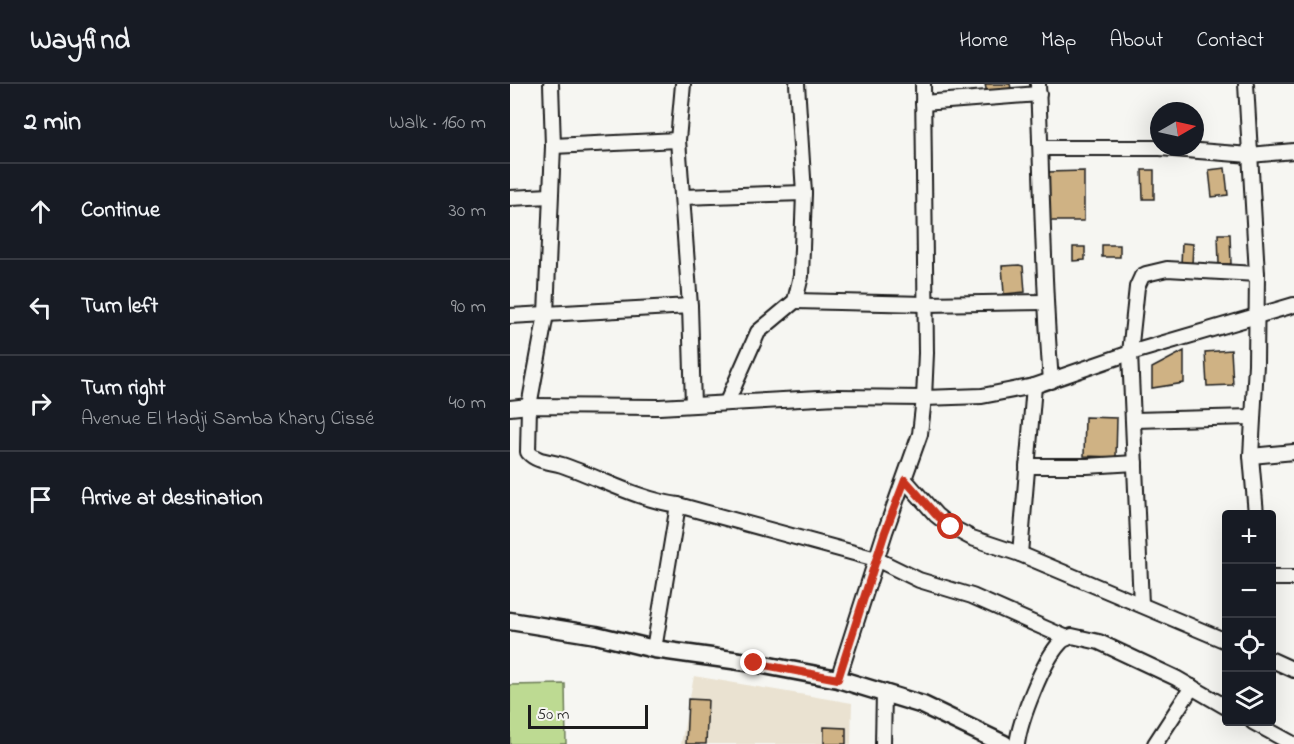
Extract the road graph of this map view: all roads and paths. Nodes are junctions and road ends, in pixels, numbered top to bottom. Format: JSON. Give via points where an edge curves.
{"nodes":[{"id":1,"x":551,"y":84,"type":"edge"},
{"id":2,"x":683,"y":84,"type":"edge"},
{"id":3,"x":797,"y":84,"type":"edge"},
{"id":4,"x":923,"y":84,"type":"edge"},
{"id":5,"x":1246,"y":84,"type":"edge"},
{"id":6,"x":1038,"y":89,"type":"edge"},
{"id":7,"x":923,"y":102,"type":"junction"},
{"id":8,"x":678,"y":140,"type":"junction"},
{"id":9,"x":553,"y":147,"type":"junction"},
{"id":10,"x":1042,"y":148,"type":"junction"},
{"id":11,"x":1294,"y":151,"type":"edge"},
{"id":12,"x":1250,"y":155,"type":"junction"},
{"id":13,"x":804,"y":193,"type":"junction"},
{"id":14,"x":550,"y":196,"type":"junction"},
{"id":15,"x":683,"y":197,"type":"junction"},
{"id":16,"x":510,"y":198,"type":"edge"},
{"id":17,"x":1257,"y":274,"type":"junction"},
{"id":18,"x":795,"y":301,"type":"junction"},
{"id":19,"x":1045,"y":302,"type":"junction"},
{"id":20,"x":926,"y":304,"type":"junction"},
{"id":21,"x":1294,"y":305,"type":"edge"},
{"id":22,"x":690,"y":306,"type":"junction"},
{"id":23,"x":546,"y":314,"type":"junction"},
{"id":24,"x":510,"y":316,"type":"edge"},
{"id":25,"x":1257,"y":316,"type":"junction"},
{"id":26,"x":1130,"y":353,"type":"junction"},
{"id":27,"x":1051,"y":381,"type":"junction"},
{"id":28,"x":1034,"y":386,"type":"junction"},
{"id":29,"x":924,"y":399,"type":"junction"},
{"id":30,"x":727,"y":402,"type":"junction"},
{"id":31,"x":693,"y":405,"type":"junction"},
{"id":32,"x":529,"y":406,"type":"junction"},
{"id":33,"x":510,"y":408,"type":"edge"},
{"id":34,"x":1252,"y":417,"type":"junction"},
{"id":35,"x":1134,"y":420,"type":"junction"},
{"id":36,"x":1294,"y":452,"type":"edge"},
{"id":37,"x":1251,"y":456,"type":"junction"},
{"id":38,"x":1135,"y":463,"type":"junction"},
{"id":39,"x":1027,"y":466,"type":"junction"},
{"id":40,"x":905,"y":480,"type":"junction"},
{"id":41,"x":678,"y":505,"type":"junction"},
{"id":42,"x":1256,"y":510,"type":"edge"},
{"id":43,"x":1020,"y":554,"type":"junction"},
{"id":44,"x":876,"y":559,"type":"junction"},
{"id":45,"x":1276,"y":578,"type":"edge"},
{"id":46,"x":1294,"y":578,"type":"edge"},
{"id":47,"x":1141,"y":603,"type":"junction"},
{"id":48,"x":510,"y":621,"type":"edge"},
{"id":49,"x":1067,"y":638,"type":"junction"},
{"id":50,"x":1222,"y":638,"type":"edge"},
{"id":51,"x":654,"y":649,"type":"junction"},
{"id":52,"x":1276,"y":662,"type":"edge"},
{"id":53,"x":1294,"y":670,"type":"edge"},
{"id":54,"x":838,"y":679,"type":"junction"},
{"id":55,"x":1192,"y":687,"type":"junction"},
{"id":56,"x":884,"y":692,"type":"junction"},
{"id":57,"x":1222,"y":704,"type":"edge"},
{"id":58,"x":1260,"y":726,"type":"edge"},
{"id":59,"x":883,"y":744,"type":"edge"},
{"id":60,"x":1004,"y":744,"type":"edge"},
{"id":61,"x":1017,"y":744,"type":"edge"},
{"id":62,"x":1155,"y":744,"type":"edge"},
{"id":63,"x":1293,"y":744,"type":"edge"}],
"edges":[{"from":1,"to":9,"type":"street"},
{"from":2,"to":8,"type":"street"},
{"from":3,"to":13,"type":"street"},
{"from":4,"to":7,"type":"street"},
{"from":5,"to":12,"type":"street"},
{"from":6,"to":7,"type":"street"},
{"from":6,"to":10,"type":"street"},
{"from":7,"to":20,"type":"street"},
{"from":8,"to":9,"type":"street"},
{"from":8,"to":15,"type":"street"},
{"from":9,"to":14,"type":"street"},
{"from":10,"to":12,"type":"street","via":[[1160,148]]},
{"from":10,"to":19,"type":"street"},
{"from":11,"to":12,"type":"street"},
{"from":12,"to":17,"type":"street"},
{"from":13,"to":15,"type":"street"},
{"from":13,"to":18,"type":"street","via":[[801,276]]},
{"from":14,"to":16,"type":"street"},
{"from":14,"to":23,"type":"street"},
{"from":15,"to":22,"type":"street"},
{"from":17,"to":25,"type":"street"},
{"from":17,"to":26,"type":"street","via":[[1167,269],[1142,276],[1137,287]]},
{"from":18,"to":20,"type":"street"},
{"from":18,"to":30,"type":"street","via":[[758,332]]},
{"from":19,"to":20,"type":"street"},
{"from":19,"to":27,"type":"street"},
{"from":20,"to":29,"type":"street"},
{"from":21,"to":25,"type":"street"},
{"from":22,"to":23,"type":"street"},
{"from":22,"to":31,"type":"street"},
{"from":23,"to":24,"type":"street"},
{"from":23,"to":32,"type":"street"},
{"from":25,"to":26,"type":"street"},
{"from":25,"to":34,"type":"street"},
{"from":26,"to":27,"type":"street"},
{"from":26,"to":35,"type":"street"},
{"from":27,"to":28,"type":"street"},
{"from":28,"to":29,"type":"street","via":[[982,396]]},
{"from":28,"to":39,"type":"street"},
{"from":29,"to":30,"type":"street","via":[[837,397]]},
{"from":29,"to":40,"type":"street","via":[[920,434]]},
{"from":30,"to":31,"type":"street"},
{"from":31,"to":32,"type":"street"},
{"from":32,"to":33,"type":"street"},
{"from":32,"to":41,"type":"street","via":[[528,452],[534,459],[561,465],[647,499]]},
{"from":34,"to":35,"type":"street"},
{"from":34,"to":37,"type":"street"},
{"from":35,"to":38,"type":"street"},
{"from":36,"to":37,"type":"street"},
{"from":37,"to":42,"type":"street"},
{"from":38,"to":39,"type":"street"},
{"from":38,"to":47,"type":"street"},
{"from":39,"to":43,"type":"street"},
{"from":40,"to":43,"type":"street","via":[[951,527]]},
{"from":40,"to":44,"type":"street"},
{"from":41,"to":44,"type":"street"},
{"from":41,"to":51,"type":"street"},
{"from":43,"to":47,"type":"street"},
{"from":44,"to":49,"type":"street","via":[[919,580],[1000,607]]},
{"from":44,"to":54,"type":"street"},
{"from":45,"to":46,"type":"street"},
{"from":47,"to":50,"type":"street"},
{"from":48,"to":51,"type":"street"},
{"from":49,"to":55,"type":"street","via":[[1077,636],[1098,642]]},
{"from":49,"to":61,"type":"street","via":[[1049,658]]},
{"from":51,"to":54,"type":"street"},
{"from":52,"to":53,"type":"street"},
{"from":54,"to":56,"type":"street"},
{"from":55,"to":57,"type":"street"},
{"from":55,"to":62,"type":"street"},
{"from":56,"to":59,"type":"street"},
{"from":56,"to":60,"type":"street","via":[[923,705]]},
{"from":58,"to":63,"type":"street"}]}
